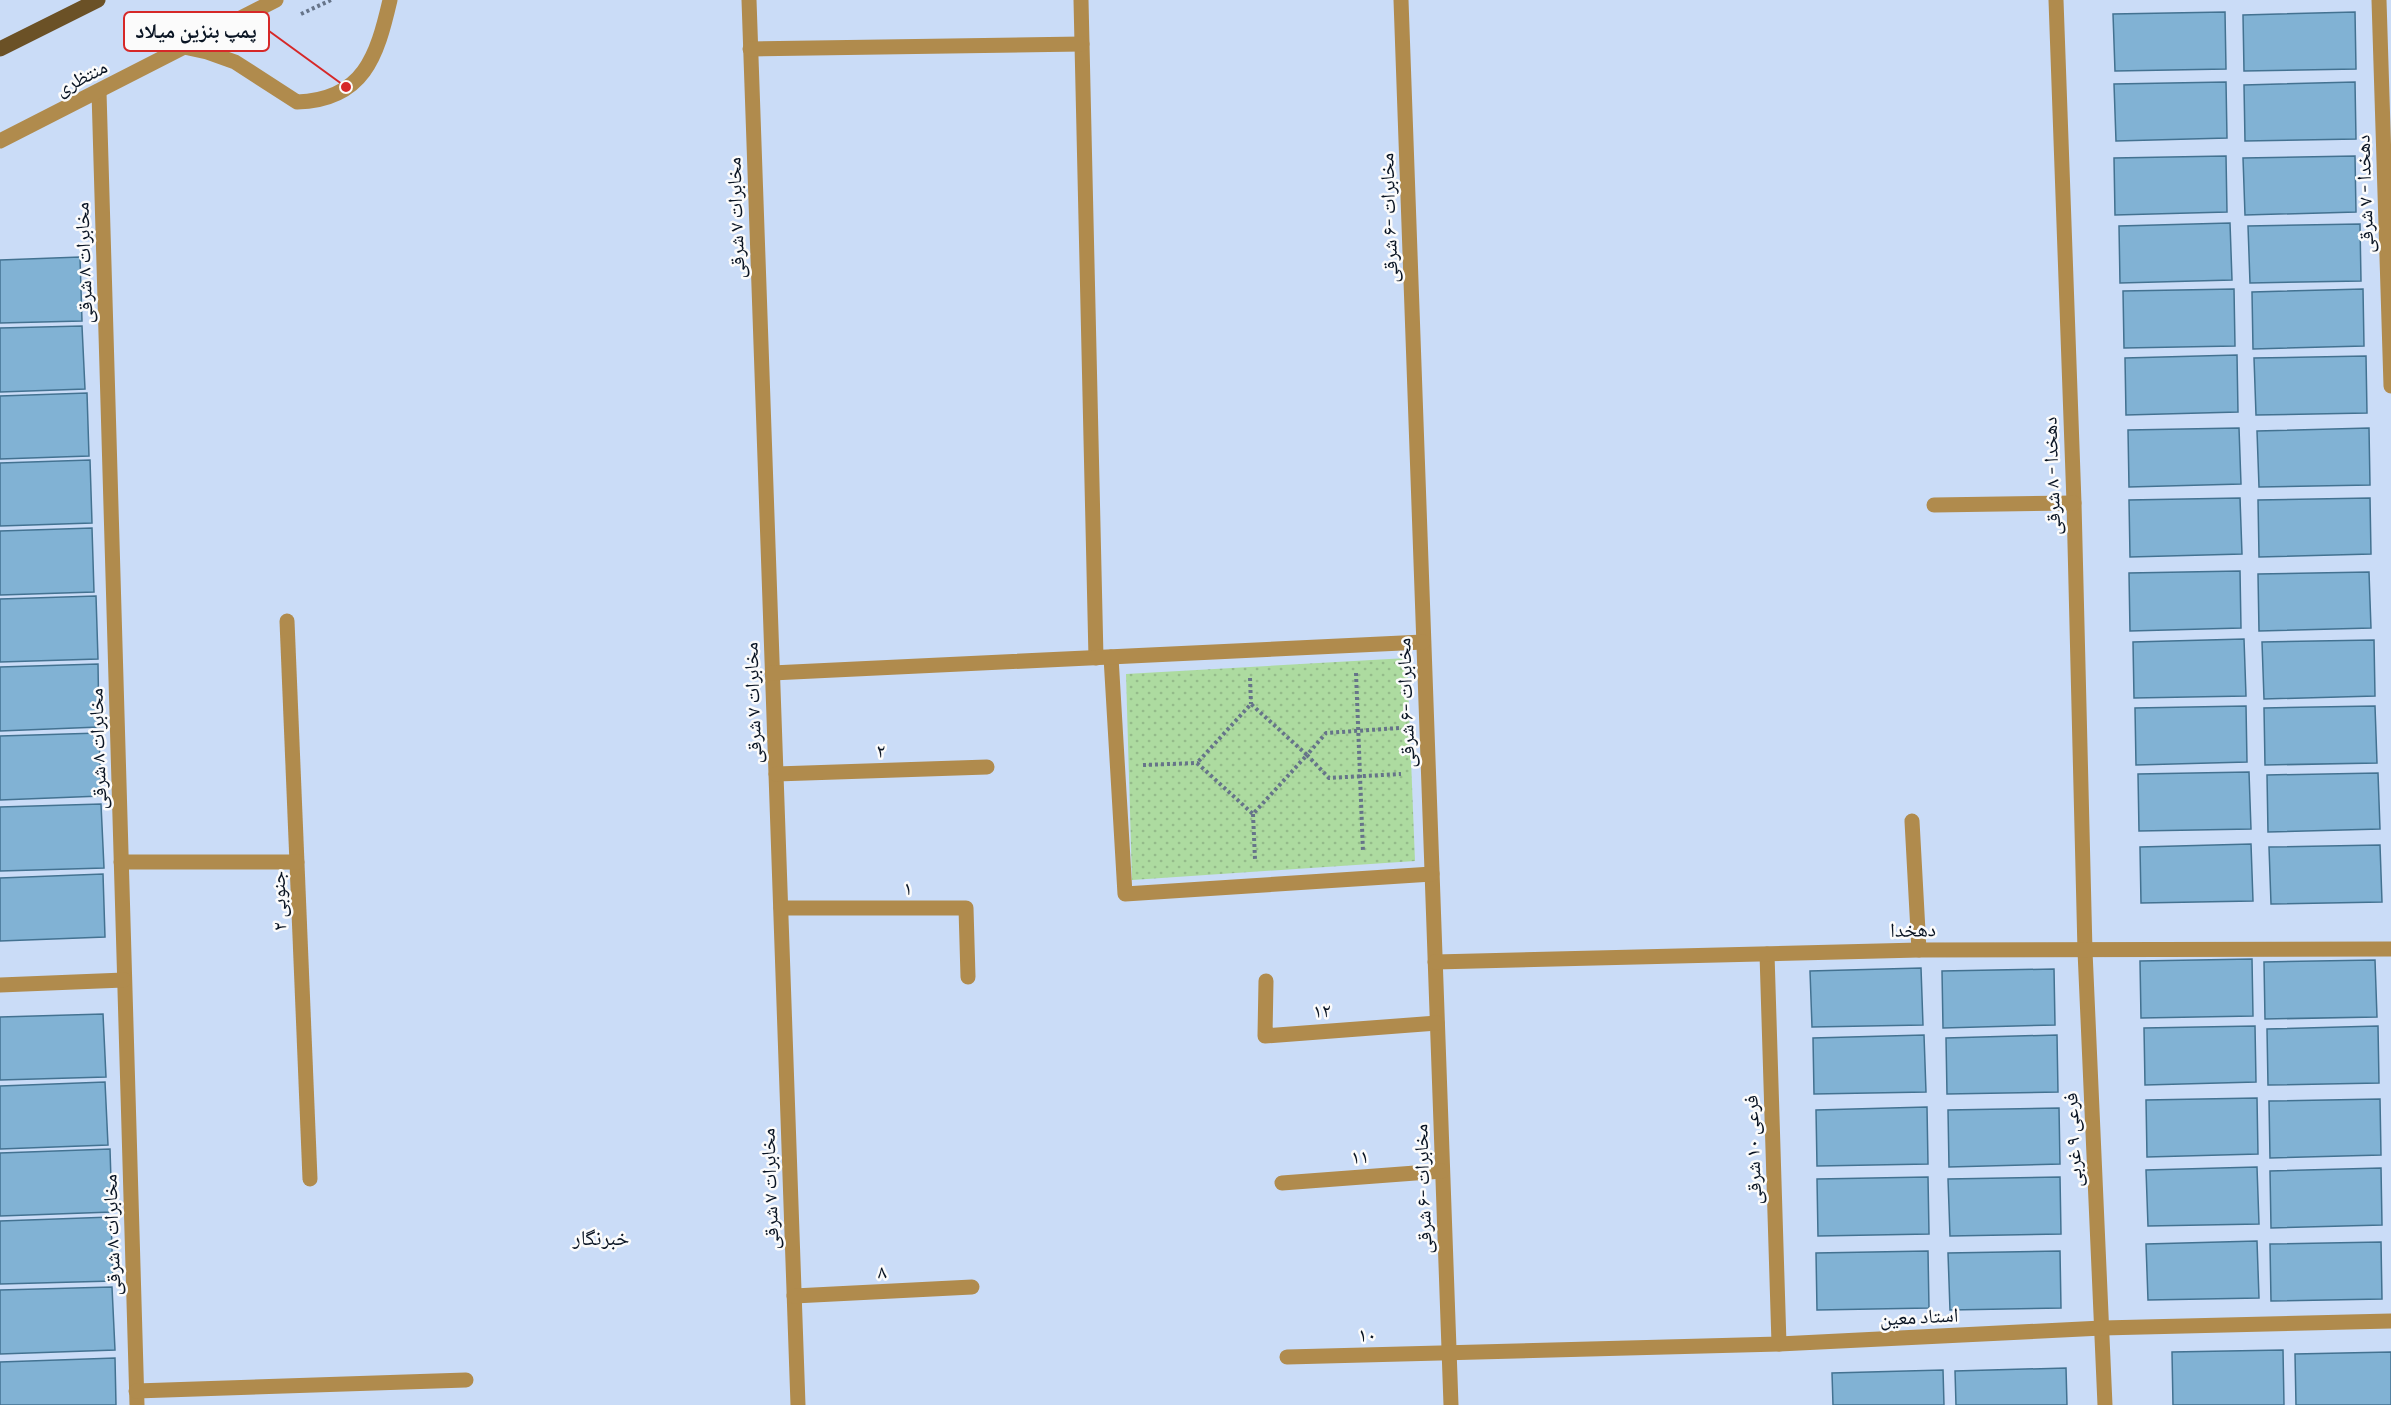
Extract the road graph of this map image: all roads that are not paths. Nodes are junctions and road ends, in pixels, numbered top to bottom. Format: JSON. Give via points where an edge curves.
{"nodes":[{"id":1,"x":98,"y":0,"type":"edge"},
{"id":2,"x":276,"y":0,"type":"edge"},
{"id":3,"x":390,"y":0,"type":"edge"},
{"id":4,"x":749,"y":0,"type":"edge"},
{"id":5,"x":1081,"y":0,"type":"edge"},
{"id":6,"x":1401,"y":0,"type":"edge"},
{"id":7,"x":2056,"y":0,"type":"edge"},
{"id":8,"x":2379,"y":0,"type":"edge"},
{"id":9,"x":1082,"y":44,"type":"junction"},
{"id":10,"x":184,"y":47,"type":"junction"},
{"id":11,"x":0,"y":49,"type":"edge"},
{"id":12,"x":750,"y":49,"type":"junction"},
{"id":13,"x":99,"y":92,"type":"junction"},
{"id":14,"x":0,"y":141,"type":"edge"},
{"id":15,"x":2391,"y":386,"type":"edge"},
{"id":16,"x":2073,"y":503,"type":"junction"},
{"id":17,"x":1934,"y":505,"type":"dead end"},
{"id":18,"x":287,"y":621,"type":"dead end"},
{"id":19,"x":1423,"y":642,"type":"junction"},
{"id":20,"x":1103,"y":657,"type":"junction"},
{"id":21,"x":772,"y":673,"type":"junction"},
{"id":22,"x":987,"y":767,"type":"dead end"},
{"id":23,"x":776,"y":774,"type":"junction"},
{"id":24,"x":1912,"y":821,"type":"dead end"},
{"id":25,"x":121,"y":862,"type":"junction"},
{"id":26,"x":297,"y":862,"type":"junction"},
{"id":27,"x":1432,"y":874,"type":"junction"},
{"id":28,"x":780,"y":908,"type":"junction"},
{"id":29,"x":2391,"y":949,"type":"edge"},
{"id":30,"x":1919,"y":950,"type":"junction"},
{"id":31,"x":2085,"y":951,"type":"junction"},
{"id":32,"x":1767,"y":954,"type":"junction"},
{"id":33,"x":1435,"y":962,"type":"junction"},
{"id":34,"x":968,"y":977,"type":"dead end"},
{"id":35,"x":124,"y":980,"type":"junction"},
{"id":36,"x":1266,"y":981,"type":"dead end"},
{"id":37,"x":0,"y":985,"type":"edge"},
{"id":38,"x":1437,"y":1023,"type":"junction"},
{"id":39,"x":1442,"y":1171,"type":"junction"},
{"id":40,"x":310,"y":1179,"type":"dead end"},
{"id":41,"x":1282,"y":1183,"type":"dead end"},
{"id":42,"x":972,"y":1287,"type":"dead end"},
{"id":43,"x":794,"y":1296,"type":"junction"},
{"id":44,"x":2391,"y":1321,"type":"edge"},
{"id":45,"x":2102,"y":1328,"type":"junction"},
{"id":46,"x":1779,"y":1344,"type":"junction"},
{"id":47,"x":1448,"y":1353,"type":"junction"},
{"id":48,"x":1287,"y":1357,"type":"dead end"},
{"id":49,"x":466,"y":1380,"type":"dead end"},
{"id":50,"x":137,"y":1398,"type":"edge"},
{"id":51,"x":798,"y":1405,"type":"edge"},
{"id":52,"x":1450,"y":1405,"type":"edge"},
{"id":53,"x":2105,"y":1405,"type":"edge"}],
"edges":[{"from":1,"to":11,"type":"main road"},
{"from":2,"to":10,"type":"street","name":"منتظری"},
{"from":3,"to":10,"type":"street","via":[[369,66],[356,82],[330,97],[297,102],[235,62]]},
{"from":4,"to":12,"type":"street","name":"مخابرات ۷ شرقی"},
{"from":5,"to":9,"type":"street"},
{"from":6,"to":19,"type":"street","name":"مخابرات -۶ شرقی"},
{"from":7,"to":16,"type":"street","name":"دهخدا - ۸ شرقی"},
{"from":8,"to":15,"type":"street","name":"دهخدا - ۷ شرقی"},
{"from":9,"to":12,"type":"street"},
{"from":9,"to":20,"type":"street"},
{"from":10,"to":13,"type":"street","name":"منتظری"},
{"from":12,"to":21,"type":"street","name":"مخابرات ۷ شرقی"},
{"from":13,"to":14,"type":"street","name":"منتظری"},
{"from":13,"to":25,"type":"street","name":"مخابرات ۸ شرقی"},
{"from":16,"to":17,"type":"street"},
{"from":16,"to":31,"type":"street","name":"دهخدا - ۸ شرقی"},
{"from":18,"to":26,"type":"street","name":"۲ جنوبی"},
{"from":19,"to":20,"type":"street"},
{"from":19,"to":27,"type":"street","name":"مخابرات -۶ شرقی"},
{"from":20,"to":21,"type":"street"},
{"from":20,"to":27,"type":"street","via":[[1118,766],[1125,894]]},
{"from":21,"to":23,"type":"street","name":"مخابرات ۷ شرقی"},
{"from":22,"to":23,"type":"street","name":"۲"},
{"from":23,"to":28,"type":"street","name":"مخابرات ۷ شرقی"},
{"from":24,"to":30,"type":"street"},
{"from":25,"to":26,"type":"street"},
{"from":25,"to":35,"type":"street","name":"مخابرات ۸ شرقی"},
{"from":26,"to":40,"type":"street","name":"۲ جنوبی"},
{"from":27,"to":33,"type":"street","name":"مخابرات -۶ شرقی"},
{"from":28,"to":34,"type":"street","name":"۱","via":[[966,908]]},
{"from":28,"to":43,"type":"street","name":"مخابرات ۷ شرقی"},
{"from":29,"to":31,"type":"street","name":"دهخدا"},
{"from":30,"to":31,"type":"street","name":"دهخدا"},
{"from":30,"to":32,"type":"street","name":"دهخدا"},
{"from":31,"to":45,"type":"street","name":"فرعی ۹ غربی"},
{"from":32,"to":33,"type":"street","name":"دهخدا"},
{"from":32,"to":46,"type":"street","name":"فرعی ۱۰ شرقی"},
{"from":33,"to":38,"type":"street","name":"مخابرات -۶ شرقی"},
{"from":35,"to":37,"type":"street"},
{"from":35,"to":50,"type":"street","name":"مخابرات ۸ شرقی"},
{"from":36,"to":38,"type":"street","name":"۱۲","via":[[1265,1036]]},
{"from":38,"to":39,"type":"street","name":"مخابرات -۶ شرقی"},
{"from":39,"to":41,"type":"street","name":"۱۱"},
{"from":39,"to":47,"type":"street","name":"مخابرات -۶ شرقی"},
{"from":42,"to":43,"type":"street","name":"۸"},
{"from":43,"to":51,"type":"street","name":"مخابرات ۷ شرقی"},
{"from":44,"to":45,"type":"street","name":"استاد معین"},
{"from":45,"to":46,"type":"street","name":"استاد معین"},
{"from":45,"to":53,"type":"street","name":"فرعی ۹ غربی"},
{"from":46,"to":47,"type":"street","name":"استاد معین"},
{"from":47,"to":48,"type":"street","name":"۱۰"},
{"from":47,"to":52,"type":"street","name":"مخابرات -۶ شرقی"},
{"from":49,"to":50,"type":"street"}]}
